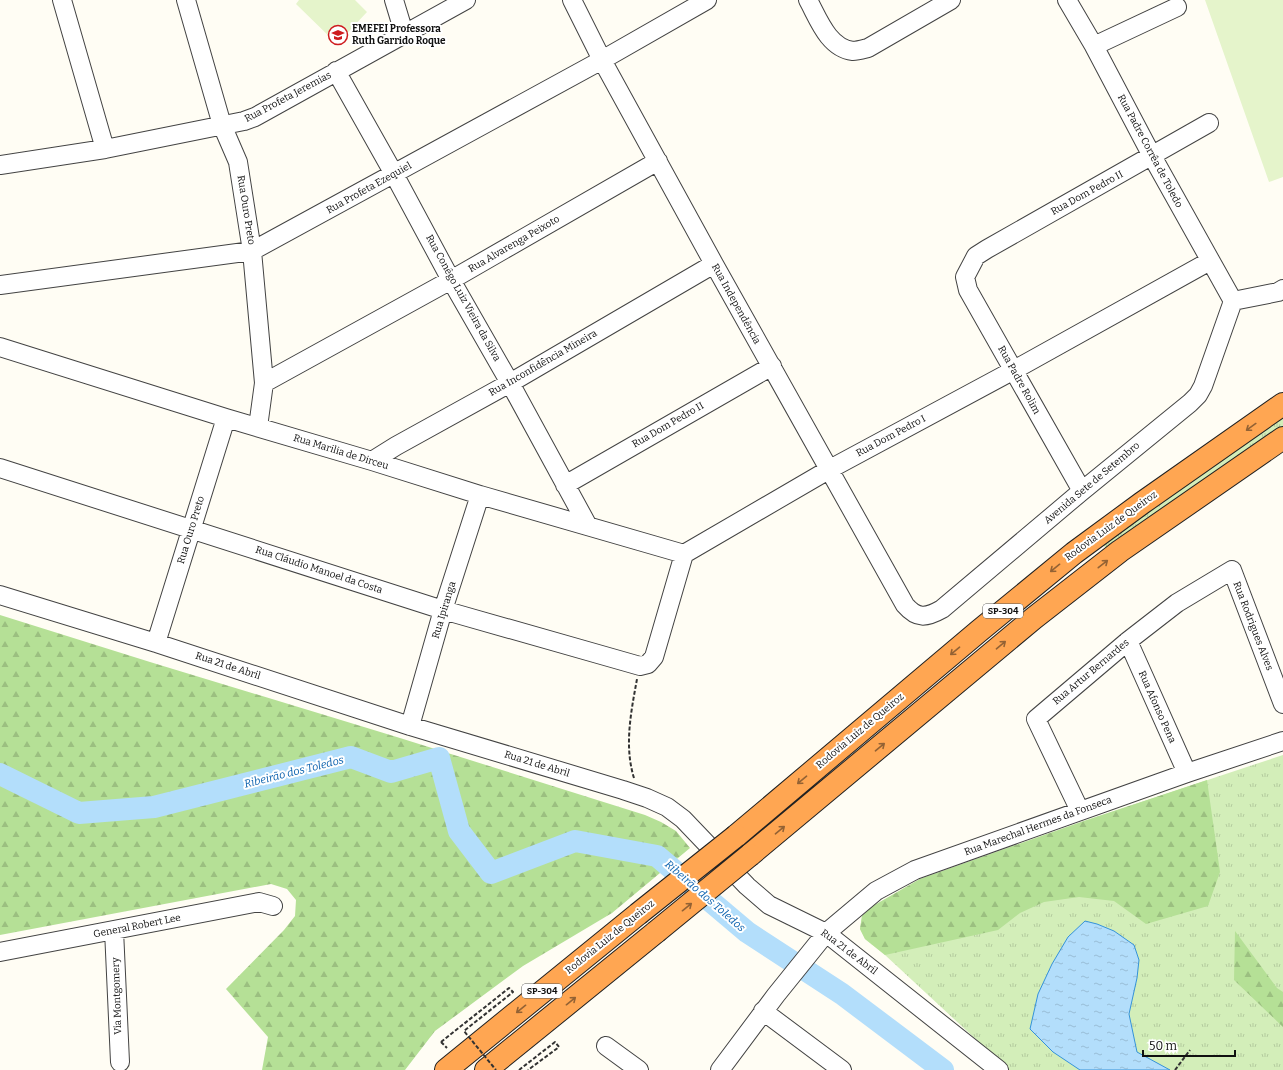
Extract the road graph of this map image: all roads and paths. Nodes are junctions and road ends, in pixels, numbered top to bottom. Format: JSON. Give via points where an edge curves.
{"nodes":[{"id":1,"x":62,"y":0,"type":"edge"},
{"id":2,"x":186,"y":0,"type":"edge"},
{"id":3,"x":394,"y":0,"type":"edge"},
{"id":4,"x":466,"y":0,"type":"edge"},
{"id":5,"x":572,"y":0,"type":"edge"},
{"id":6,"x":707,"y":0,"type":"edge"},
{"id":7,"x":808,"y":0,"type":"edge"},
{"id":8,"x":951,"y":0,"type":"edge"},
{"id":9,"x":1067,"y":0,"type":"edge"},
{"id":10,"x":1178,"y":7,"type":"dead end"},
{"id":11,"x":404,"y":33,"type":"junction"},
{"id":12,"x":1094,"y":46,"type":"junction"},
{"id":13,"x":602,"y":60,"type":"junction"},
{"id":14,"x":336,"y":71,"type":"junction"},
{"id":15,"x":1209,"y":123,"type":"dead end"},
{"id":16,"x":222,"y":125,"type":"junction"},
{"id":17,"x":104,"y":149,"type":"junction"},
{"id":18,"x":1152,"y":156,"type":"junction"},
{"id":19,"x":658,"y":161,"type":"junction"},
{"id":20,"x":0,"y":166,"type":"edge"},
{"id":21,"x":394,"y":174,"type":"junction"},
{"id":22,"x":252,"y":251,"type":"junction"},
{"id":23,"x":1210,"y":261,"type":"junction"},
{"id":24,"x":714,"y":264,"type":"junction"},
{"id":25,"x":970,"y":267,"type":"joint"},
{"id":26,"x":451,"y":280,"type":"junction"},
{"id":27,"x":0,"y":286,"type":"edge"},
{"id":28,"x":1283,"y":289,"type":"edge"},
{"id":29,"x":1233,"y":301,"type":"junction"},
{"id":30,"x":0,"y":347,"type":"edge"},
{"id":31,"x":772,"y":366,"type":"junction"},
{"id":32,"x":1014,"y":370,"type":"junction"},
{"id":33,"x":510,"y":382,"type":"junction"},
{"id":34,"x":264,"y":383,"type":"junction"},
{"id":35,"x":1283,"y":404,"type":"edge"},
{"id":36,"x":226,"y":418,"type":"junction"},
{"id":37,"x":258,"y":428,"type":"junction"},
{"id":38,"x":1283,"y":438,"type":"edge"},
{"id":39,"x":372,"y":461,"type":"junction"},
{"id":40,"x":0,"y":468,"type":"edge"},
{"id":41,"x":830,"y":469,"type":"junction"},
{"id":42,"x":565,"y":485,"type":"junction"},
{"id":43,"x":1082,"y":491,"type":"junction"},
{"id":44,"x":480,"y":495,"type":"junction"},
{"id":45,"x":588,"y":526,"type":"junction"},
{"id":46,"x":191,"y":529,"type":"junction"},
{"id":47,"x":684,"y":554,"type":"junction"},
{"id":48,"x":1232,"y":570,"type":"joint"},
{"id":49,"x":0,"y":595,"type":"edge"},
{"id":50,"x":905,"y":605,"type":"joint"},
{"id":51,"x":443,"y":610,"type":"junction"},
{"id":52,"x":1128,"y":641,"type":"junction"},
{"id":53,"x":156,"y":643,"type":"junction"},
{"id":54,"x":640,"y":666,"type":"junction"},
{"id":55,"x":1283,"y":704,"type":"edge"},
{"id":56,"x":410,"y":726,"type":"junction"},
{"id":57,"x":1283,"y":741,"type":"edge"},
{"id":58,"x":1187,"y":773,"type":"junction"},
{"id":59,"x":640,"y":796,"type":"junction"},
{"id":60,"x":1080,"y":811,"type":"junction"},
{"id":61,"x":273,"y":906,"type":"dead end"},
{"id":62,"x":114,"y":930,"type":"junction"},
{"id":63,"x":826,"y":933,"type":"junction"},
{"id":64,"x":0,"y":952,"type":"edge"},
{"id":65,"x":763,"y":1011,"type":"junction"},
{"id":66,"x":441,"y":1042,"type":"dead end"},
{"id":67,"x":606,"y":1046,"type":"dead end"},
{"id":68,"x":1190,"y":1050,"type":"dead end"},
{"id":69,"x":120,"y":1062,"type":"dead end"},
{"id":70,"x":446,"y":1070,"type":"edge"},
{"id":71,"x":486,"y":1070,"type":"edge"},
{"id":72,"x":496,"y":1070,"type":"edge"},
{"id":73,"x":519,"y":1070,"type":"edge"},
{"id":74,"x":528,"y":1070,"type":"edge"},
{"id":75,"x":639,"y":1070,"type":"edge"},
{"id":76,"x":720,"y":1070,"type":"edge"},
{"id":77,"x":842,"y":1070,"type":"edge"},
{"id":78,"x":999,"y":1070,"type":"edge"},
{"id":79,"x":1175,"y":1070,"type":"edge"}],
"edges":[{"from":1,"to":17,"type":"street"},
{"from":2,"to":16,"type":"street","name":"Rua Ouro Preto"},
{"from":3,"to":11,"type":"street"},
{"from":4,"to":11,"type":"street","name":"Rua Profeta Jeremias"},
{"from":5,"to":13,"type":"street","name":"Rua Independência"},
{"from":6,"to":13,"type":"street","name":"Rua Profeta Ezequiel"},
{"from":7,"to":8,"type":"street","via":[[831,40],[853,51],[868,48]]},
{"from":9,"to":12,"type":"street","name":"Rua Padre Corrêa de Toledo"},
{"from":10,"to":12,"type":"street"},
{"from":11,"to":14,"type":"street","name":"Rua Profeta Jeremias"},
{"from":12,"to":18,"type":"street","name":"Rua Padre Corrêa de Toledo"},
{"from":13,"to":19,"type":"street","name":"Rua Independência"},
{"from":13,"to":21,"type":"street","name":"Rua Profeta Ezequiel"},
{"from":14,"to":16,"type":"street","name":"Rua Profeta Jeremias","via":[[254,117]]},
{"from":14,"to":21,"type":"street","name":"Rua Conêgo Luiz Vieira da Silva"},
{"from":15,"to":18,"type":"street","name":"Rua Dom Pedro II"},
{"from":16,"to":17,"type":"street","name":"Rua Profeta Jeremias"},
{"from":16,"to":22,"type":"street","name":"Rua Ouro Preto","via":[[238,162]]},
{"from":17,"to":20,"type":"street","name":"Rua Profeta Jeremias"},
{"from":18,"to":23,"type":"street","name":"Rua Padre Corrêa de Toledo"},
{"from":18,"to":25,"type":"street","name":"Rua Dom Pedro II","via":[[986,249],[976,256]]},
{"from":19,"to":24,"type":"street","name":"Rua Independência"},
{"from":19,"to":26,"type":"street","name":"Rua Alvarenga Peixoto"},
{"from":21,"to":22,"type":"street","name":"Rua Profeta Ezequiel"},
{"from":21,"to":26,"type":"street","name":"Rua Conêgo Luiz Vieira da Silva"},
{"from":22,"to":27,"type":"street","name":"Rua Profeta Ezequiel"},
{"from":22,"to":34,"type":"street","name":"Rua Ouro Preto"},
{"from":23,"to":29,"type":"street","name":"Rua Padre Corrêa de Toledo"},
{"from":23,"to":32,"type":"street","name":"Rua Dom Pedro I"},
{"from":24,"to":31,"type":"street","name":"Rua Independência"},
{"from":24,"to":33,"type":"street","name":"Rua Inconfidência Mineira"},
{"from":25,"to":32,"type":"street","name":"Rua Padre Rolim","via":[[965,277],[968,290]]},
{"from":26,"to":33,"type":"street","name":"Rua Conêgo Luiz Vieira da Silva"},
{"from":26,"to":34,"type":"street","name":"Rua Alvarenga Peixoto"},
{"from":28,"to":29,"type":"street"},
{"from":29,"to":43,"type":"street","name":"Avenida Sete de Setembro","via":[[1198,395]]},
{"from":30,"to":36,"type":"street","name":"Rua Marilia de Dirceu"},
{"from":31,"to":41,"type":"street","name":"Rua Independência"},
{"from":31,"to":42,"type":"street","name":"Rua Dom Pedro II"},
{"from":32,"to":41,"type":"street","name":"Rua Dom Pedro I"},
{"from":32,"to":43,"type":"street","name":"Rua Padre Rolim"},
{"from":33,"to":39,"type":"street","name":"Rua Inconfidência Mineira"},
{"from":33,"to":42,"type":"street","name":"Rua Conêgo Luiz Vieira da Silva"},
{"from":34,"to":37,"type":"street","name":"Rua Ouro Preto"},
{"from":35,"to":70,"type":"highway","name":"Rodovia Luiz de Queiroz","number":"SP-304","one_way":true,"bridge":true,"via":[[1074,553],[736,836]]},
{"from":36,"to":37,"type":"street","name":"Rua Marilia de Dirceu"},
{"from":36,"to":46,"type":"street","name":"Rua Ouro Preto"},
{"from":37,"to":39,"type":"street","name":"Rua Marilia de Dirceu"},
{"from":71,"to":38,"type":"highway","number":"SP-304","one_way":true,"bridge":true,"via":[[1076,584]]},
{"from":39,"to":44,"type":"street","name":"Rua Marilia de Dirceu"},
{"from":40,"to":46,"type":"street","name":"Rua Cláudio Manoel da Costa"},
{"from":41,"to":47,"type":"street","name":"Rua Dom Pedro I"},
{"from":41,"to":50,"type":"street","name":"Rua Independência"},
{"from":42,"to":45,"type":"street","name":"Rua Conêgo Luiz Vieira da Silva"},
{"from":43,"to":50,"type":"street","name":"Avenida Sete de Setembro","via":[[942,609],[927,616],[919,616]]},
{"from":44,"to":45,"type":"street","name":"Rua Marilia de Dirceu"},
{"from":44,"to":51,"type":"street","name":"Rua Ipiranga"},
{"from":45,"to":47,"type":"street","name":"Rua Marilia de Dirceu"},
{"from":46,"to":51,"type":"street","name":"Rua Cláudio Manoel da Costa"},
{"from":46,"to":53,"type":"street","name":"Rua Ouro Preto"},
{"from":47,"to":54,"type":"street","via":[[654,657],[648,664]]},
{"from":48,"to":52,"type":"street","name":"Rua Artur Bernardes","via":[[1177,603]]},
{"from":48,"to":55,"type":"street","name":"Rua Rodrigues Alves"},
{"from":49,"to":53,"type":"street","name":"Rua 21 de Abril"},
{"from":51,"to":54,"type":"street","name":"Rua Cláudio Manoel da Costa"},
{"from":51,"to":56,"type":"street","name":"Rua Ipiranga"},
{"from":52,"to":58,"type":"street","name":"Rua Afonso Pena"},
{"from":52,"to":60,"type":"street","name":"Rua Artur Bernardes","via":[[1036,719]]},
{"from":53,"to":56,"type":"street","name":"Rua 21 de Abril"},
{"from":54,"to":59,"type":"path","via":[[629,738],[629,759]]},
{"from":56,"to":59,"type":"street","name":"Rua 21 de Abril"},
{"from":57,"to":58,"type":"street","name":"Rua Marechal Hermes da Fonseca"},
{"from":58,"to":60,"type":"street","name":"Rua Marechal Hermes da Fonseca"},
{"from":59,"to":63,"type":"street","name":"Rua 21 de Abril","via":[[667,807],[683,820],[769,905]]},
{"from":60,"to":63,"type":"street","name":"Rua Marechal Hermes da Fonseca","via":[[915,870],[876,891]]},
{"from":61,"to":62,"type":"street","name":"General Robert Lee","via":[[259,902]]},
{"from":62,"to":64,"type":"street","name":"General Robert Lee"},
{"from":62,"to":69,"type":"street","name":"Via Montgomery"},
{"from":63,"to":65,"type":"street","name":"Rua Marechal Hermes da Fonseca"},
{"from":63,"to":78,"type":"street","name":"Rua 21 de Abril"},
{"from":65,"to":76,"type":"street"},
{"from":65,"to":77,"type":"street"},
{"from":66,"to":72,"type":"path","bridge":true,"via":[[510,988],[513,992],[464,1032]]},
{"from":67,"to":75,"type":"street"},
{"from":68,"to":79,"type":"path"},
{"from":73,"to":74,"type":"path","via":[[555,1042],[559,1047]]}]}
